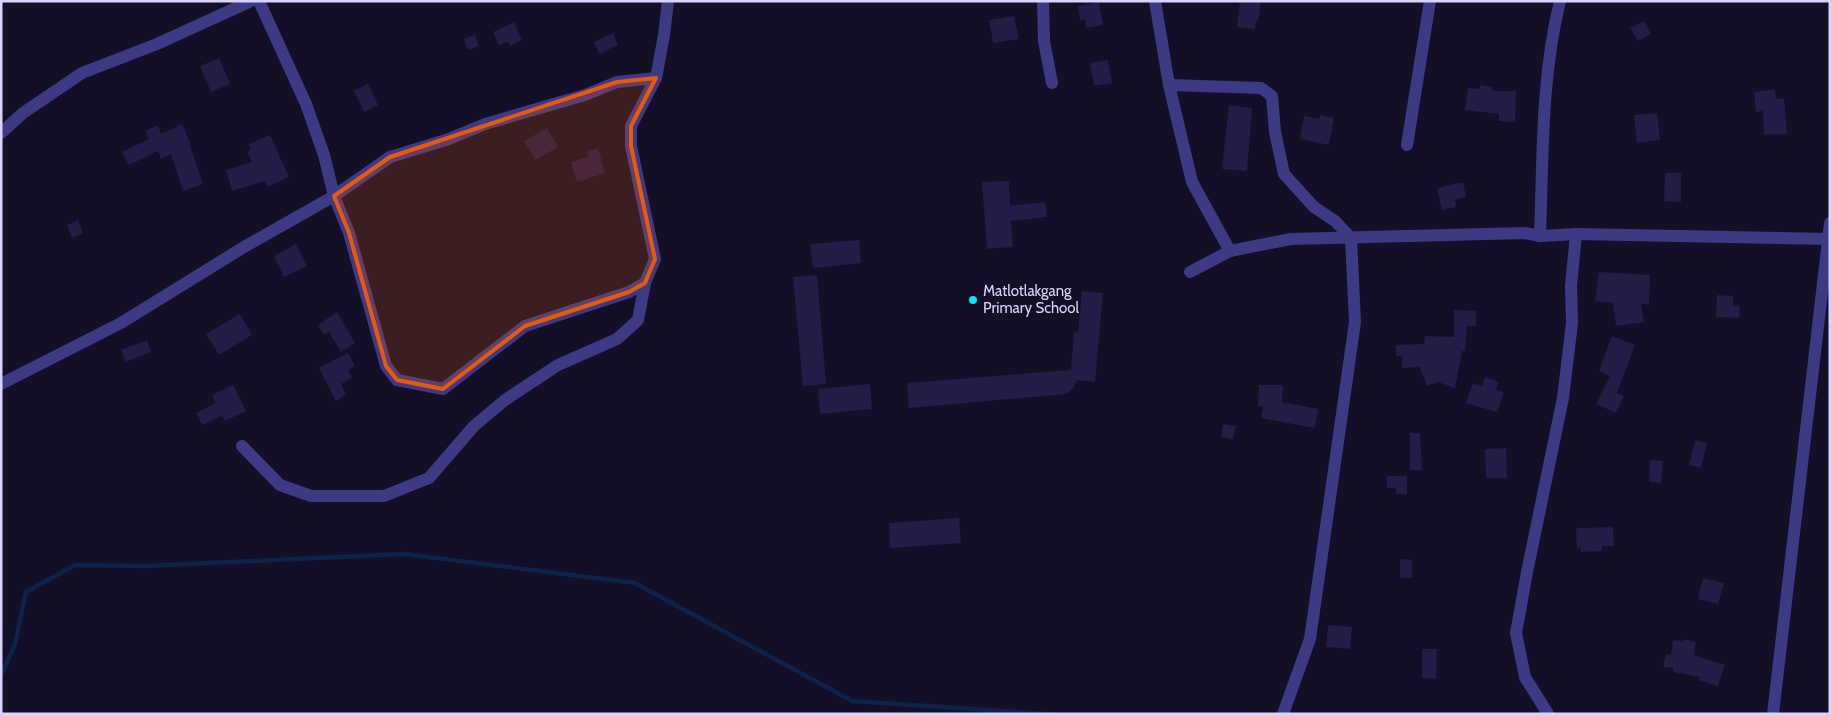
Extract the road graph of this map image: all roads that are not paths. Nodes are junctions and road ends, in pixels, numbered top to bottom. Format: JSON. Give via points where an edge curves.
{"nodes":[{"id":1,"x":251,"y":1,"type":"edge"},
{"id":2,"x":259,"y":1,"type":"edge"},
{"id":3,"x":668,"y":1,"type":"edge"},
{"id":4,"x":1043,"y":1,"type":"edge"},
{"id":5,"x":1155,"y":1,"type":"edge"},
{"id":6,"x":1430,"y":1,"type":"edge"},
{"id":7,"x":1560,"y":1,"type":"edge"},
{"id":8,"x":656,"y":78,"type":"junction"},
{"id":9,"x":1052,"y":83,"type":"dead end"},
{"id":10,"x":1169,"y":85,"type":"junction"},
{"id":11,"x":1,"y":134,"type":"edge"},
{"id":12,"x":1407,"y":145,"type":"dead end"},
{"id":13,"x":334,"y":196,"type":"junction"},
{"id":14,"x":1830,"y":223,"type":"edge"},
{"id":15,"x":1576,"y":234,"type":"junction"},
{"id":16,"x":1540,"y":236,"type":"junction"},
{"id":17,"x":1352,"y":238,"type":"junction"},
{"id":18,"x":1828,"y":239,"type":"junction"},
{"id":19,"x":1230,"y":251,"type":"junction"},
{"id":20,"x":1190,"y":272,"type":"dead end"},
{"id":21,"x":645,"y":283,"type":"junction"},
{"id":22,"x":1,"y":384,"type":"edge"},
{"id":23,"x":242,"y":446,"type":"dead end"},
{"id":24,"x":1283,"y":714,"type":"edge"},
{"id":25,"x":1548,"y":714,"type":"edge"},
{"id":26,"x":1773,"y":714,"type":"edge"}],
"edges":[{"from":1,"to":11,"type":"street","via":[[82,73],[23,113]]},
{"from":2,"to":13,"type":"street","via":[[306,104]]},
{"from":3,"to":8,"type":"street"},
{"from":4,"to":9,"type":"street","via":[[1044,40]]},
{"from":5,"to":10,"type":"street"},
{"from":6,"to":12,"type":"street"},
{"from":7,"to":16,"type":"street","via":[[1549,50],[1546,85]]},
{"from":8,"to":13,"type":"street","via":[[617,82],[390,157]]},
{"from":8,"to":21,"type":"street","via":[[631,126],[631,146],[655,259]]},
{"from":10,"to":17,"type":"street","via":[[1261,88],[1272,96],[1275,132],[1284,174],[1314,207]]},
{"from":10,"to":19,"type":"street","via":[[1192,182]]},
{"from":13,"to":21,"type":"street","via":[[349,233],[386,366],[397,380],[443,389],[526,326],[629,292]]},
{"from":13,"to":22,"type":"street","via":[[121,323]]},
{"from":14,"to":18,"type":"street"},
{"from":15,"to":16,"type":"street"},
{"from":15,"to":18,"type":"street"},
{"from":15,"to":25,"type":"street","via":[[1571,286],[1572,323],[1563,398],[1516,633],[1525,677]]},
{"from":16,"to":17,"type":"street","via":[[1524,233]]},
{"from":17,"to":19,"type":"street","via":[[1291,239]]},
{"from":17,"to":24,"type":"street","via":[[1355,322],[1310,639]]},
{"from":18,"to":26,"type":"street"},
{"from":19,"to":20,"type":"street"},
{"from":21,"to":23,"type":"street","via":[[638,320],[617,339],[558,365],[505,400],[474,426],[428,478],[384,496],[311,496],[280,485]]}]}
